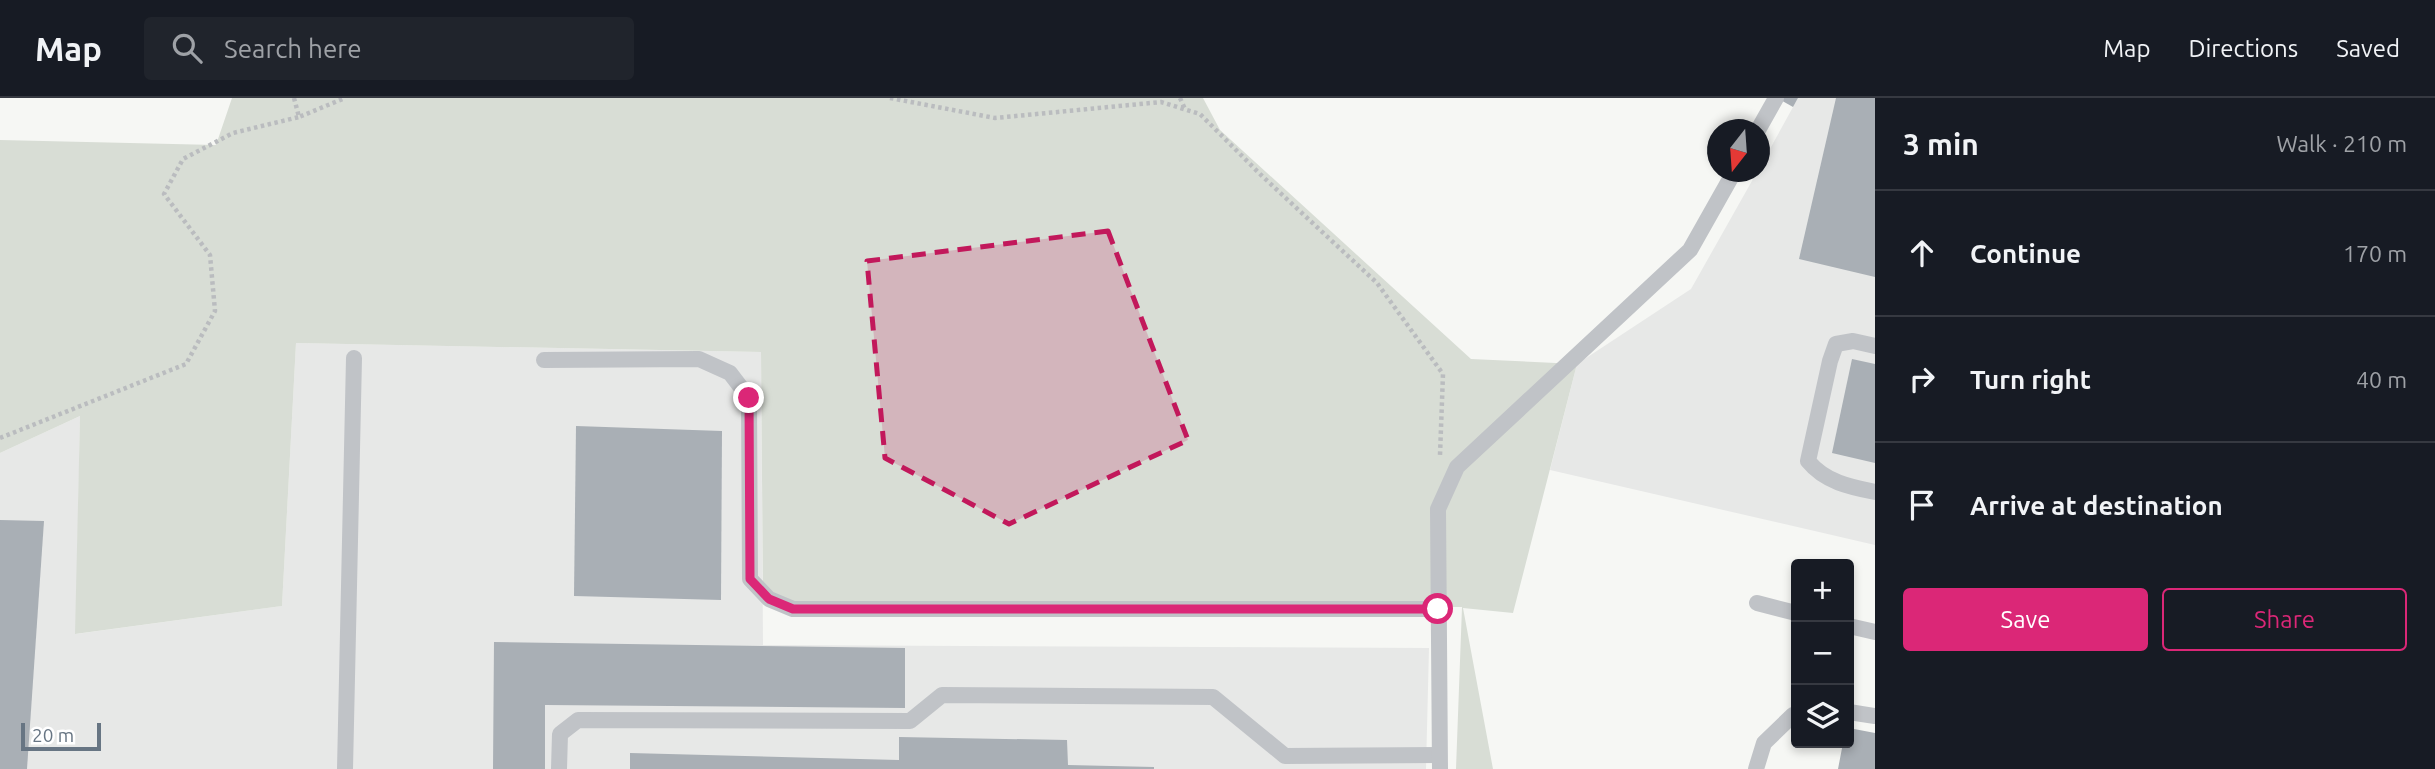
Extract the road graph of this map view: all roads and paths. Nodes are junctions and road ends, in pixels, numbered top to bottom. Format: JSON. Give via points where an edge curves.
{"nodes":[{"id":1,"x":293,"y":98,"type":"edge"},
{"id":2,"x":345,"y":98,"type":"edge"},
{"id":3,"x":890,"y":98,"type":"edge"},
{"id":4,"x":1180,"y":98,"type":"edge"},
{"id":5,"x":1776,"y":98,"type":"edge"},
{"id":6,"x":1185,"y":109,"type":"junction"},
{"id":7,"x":299,"y":117,"type":"junction"},
{"id":8,"x":1764,"y":119,"type":"edge"},
{"id":9,"x":1728,"y":182,"type":"edge"},
{"id":10,"x":1875,"y":346,"type":"edge"},
{"id":11,"x":354,"y":358,"type":"dead end"},
{"id":12,"x":544,"y":360,"type":"dead end"},
{"id":13,"x":0,"y":438,"type":"edge"},
{"id":14,"x":1440,"y":468,"type":"dead end"},
{"id":15,"x":1875,"y":492,"type":"edge"},
{"id":16,"x":1757,"y":603,"type":"dead end"},
{"id":17,"x":1438,"y":609,"type":"junction"},
{"id":18,"x":1791,"y":612,"type":"edge"},
{"id":19,"x":1854,"y":627,"type":"edge"},
{"id":20,"x":1875,"y":632,"type":"edge"},
{"id":21,"x":1854,"y":713,"type":"edge"},
{"id":22,"x":1875,"y":716,"type":"edge"},
{"id":23,"x":1791,"y":717,"type":"edge"},
{"id":24,"x":1440,"y":762,"type":"edge"},
{"id":25,"x":345,"y":769,"type":"edge"},
{"id":26,"x":559,"y":769,"type":"edge"},
{"id":27,"x":1756,"y":769,"type":"edge"}],
"edges":[{"from":1,"to":7,"type":"path"},
{"from":2,"to":7,"type":"path"},
{"from":3,"to":6,"type":"path","via":[[995,118],[1161,102]]},
{"from":4,"to":6,"type":"path"},
{"from":5,"to":8,"type":"lane"},
{"from":6,"to":14,"type":"path","via":[[1200,114],[1377,283],[1443,374]]},
{"from":7,"to":13,"type":"path","via":[[233,133],[183,159],[164,194],[210,255],[215,311],[186,364]]},
{"from":9,"to":17,"type":"lane","via":[[1690,250],[1457,467],[1438,509]]},
{"from":10,"to":15,"type":"lane","via":[[1853,341],[1836,344],[1808,461],[1816,471],[1845,486]]},
{"from":11,"to":25,"type":"lane"},
{"from":12,"to":17,"type":"lane","via":[[699,359],[730,373],[749,398],[750,579],[769,599],[793,609]]},
{"from":16,"to":18,"type":"lane"},
{"from":17,"to":24,"type":"lane"},
{"from":19,"to":20,"type":"lane"},
{"from":21,"to":22,"type":"lane"},
{"from":23,"to":27,"type":"lane","via":[[1764,743]]},
{"from":24,"to":26,"type":"lane","via":[[1284,756],[1213,697],[942,695],[910,721],[578,720],[559,734]]}]}
